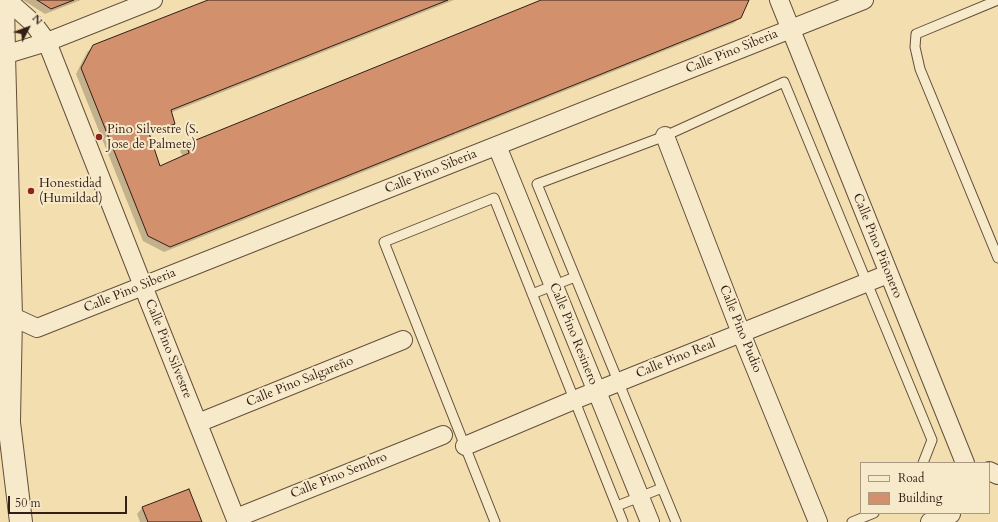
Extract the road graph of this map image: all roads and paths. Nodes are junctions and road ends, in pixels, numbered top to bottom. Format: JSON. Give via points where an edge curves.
{"nodes":[{"id":1,"x":3,"y":0,"type":"edge"},
{"id":2,"x":7,"y":0,"type":"edge"},
{"id":3,"x":153,"y":0,"type":"edge"},
{"id":4,"x":780,"y":0,"type":"edge"},
{"id":5,"x":864,"y":0,"type":"edge"},
{"id":6,"x":998,"y":0,"type":"edge"},
{"id":7,"x":791,"y":29,"type":"junction"},
{"id":8,"x":47,"y":42,"type":"junction"},
{"id":9,"x":2,"y":57,"type":"edge"},
{"id":10,"x":664,"y":136,"type":"junction"},
{"id":11,"x":497,"y":146,"type":"junction"},
{"id":12,"x":998,"y":258,"type":"edge"},
{"id":13,"x":888,"y":274,"type":"junction"},
{"id":14,"x":575,"y":277,"type":"junction"},
{"id":15,"x":867,"y":282,"type":"junction"},
{"id":16,"x":143,"y":286,"type":"junction"},
{"id":17,"x":554,"y":286,"type":"junction"},
{"id":18,"x":532,"y":294,"type":"junction"},
{"id":19,"x":5,"y":319,"type":"edge"},
{"id":20,"x":741,"y":333,"type":"junction"},
{"id":21,"x":0,"y":340,"type":"edge"},
{"id":22,"x":403,"y":340,"type":"dead end"},
{"id":23,"x":618,"y":383,"type":"junction"},
{"id":24,"x":2,"y":389,"type":"edge"},
{"id":25,"x":596,"y":392,"type":"junction"},
{"id":26,"x":574,"y":400,"type":"junction"},
{"id":27,"x":9,"y":420,"type":"junction"},
{"id":28,"x":198,"y":423,"type":"junction"},
{"id":29,"x":443,"y":435,"type":"dead end"},
{"id":30,"x":465,"y":446,"type":"junction"},
{"id":31,"x":924,"y":462,"type":"edge"},
{"id":32,"x":964,"y":462,"type":"edge"},
{"id":33,"x":662,"y":488,"type":"junction"},
{"id":34,"x":640,"y":497,"type":"junction"},
{"id":35,"x":617,"y":506,"type":"junction"},
{"id":36,"x":873,"y":516,"type":"edge"},
{"id":37,"x":953,"y":516,"type":"edge"},
{"id":38,"x":237,"y":520,"type":"edge"},
{"id":39,"x":21,"y":522,"type":"edge"},
{"id":40,"x":495,"y":522,"type":"edge"},
{"id":41,"x":623,"y":522,"type":"edge"},
{"id":42,"x":650,"y":522,"type":"edge"},
{"id":43,"x":676,"y":522,"type":"edge"},
{"id":44,"x":818,"y":522,"type":"edge"},
{"id":45,"x":852,"y":522,"type":"edge"},
{"id":46,"x":930,"y":522,"type":"edge"}],
"edges":[{"from":1,"to":9,"type":"street"},
{"from":2,"to":8,"type":"street","name":"Calle Pino Silvestre","via":[[32,23]]},
{"from":3,"to":8,"type":"street"},
{"from":4,"to":7,"type":"street","name":"Calle Pino Piñonero"},
{"from":5,"to":7,"type":"street","name":"Calle Pino Siberia"},
{"from":6,"to":12,"type":"lane","via":[[916,34],[915,47],[920,69]]},
{"from":7,"to":11,"type":"street","name":"Calle Pino Siberia"},
{"from":7,"to":13,"type":"street","name":"Calle Pino Piñonero"},
{"from":8,"to":9,"type":"street"},
{"from":8,"to":16,"type":"street","name":"Calle Pino Silvestre"},
{"from":9,"to":19,"type":"street"},
{"from":10,"to":14,"type":"lane","via":[[538,184]]},
{"from":10,"to":15,"type":"lane","via":[[784,82]]},
{"from":10,"to":20,"type":"street","name":"Calle Pino Pudio"},
{"from":11,"to":16,"type":"street","name":"Calle Pino Siberia"},
{"from":11,"to":17,"type":"street","name":"Calle Pino Resinero"},
{"from":13,"to":15,"type":"street","name":"Calle Pino Real"},
{"from":13,"to":32,"type":"street","name":"Calle Pino Piñonero"},
{"from":14,"to":17,"type":"lane"},
{"from":14,"to":23,"type":"lane"},
{"from":15,"to":20,"type":"street","name":"Calle Pino Real"},
{"from":15,"to":31,"type":"lane","via":[[932,440]]},
{"from":16,"to":19,"type":"street","name":"Calle Pino Siberia","via":[[37,328]]},
{"from":16,"to":28,"type":"street","name":"Calle Pino Silvestre"},
{"from":17,"to":18,"type":"lane"},
{"from":17,"to":25,"type":"street","name":"Calle Pino Resinero"},
{"from":18,"to":26,"type":"lane"},
{"from":18,"to":30,"type":"lane","via":[[494,198],[384,242]]},
{"from":19,"to":27,"type":"street"},
{"from":20,"to":23,"type":"street","name":"Calle Pino Real"},
{"from":20,"to":44,"type":"street","name":"Calle Pino Pudio"},
{"from":21,"to":24,"type":"street"},
{"from":22,"to":28,"type":"street","name":"Calle Pino Salgareño"},
{"from":23,"to":25,"type":"street","name":"Calle Pino Real"},
{"from":23,"to":33,"type":"lane"},
{"from":24,"to":27,"type":"street"},
{"from":25,"to":26,"type":"street","name":"Calle Pino Real"},
{"from":25,"to":34,"type":"street","name":"Calle Pino Resinero"},
{"from":26,"to":30,"type":"street","name":"Calle Pino Real"},
{"from":26,"to":35,"type":"lane"},
{"from":27,"to":39,"type":"street"},
{"from":28,"to":38,"type":"street","name":"Calle Pino Silvestre"},
{"from":29,"to":38,"type":"street","name":"Calle Pino Sembro"},
{"from":30,"to":40,"type":"lane"},
{"from":33,"to":34,"type":"lane"},
{"from":33,"to":43,"type":"lane"},
{"from":34,"to":35,"type":"lane"},
{"from":34,"to":42,"type":"street","name":"Calle Pino Resinero"},
{"from":35,"to":41,"type":"lane"},
{"from":36,"to":45,"type":"lane"},
{"from":37,"to":46,"type":"street"}]}
